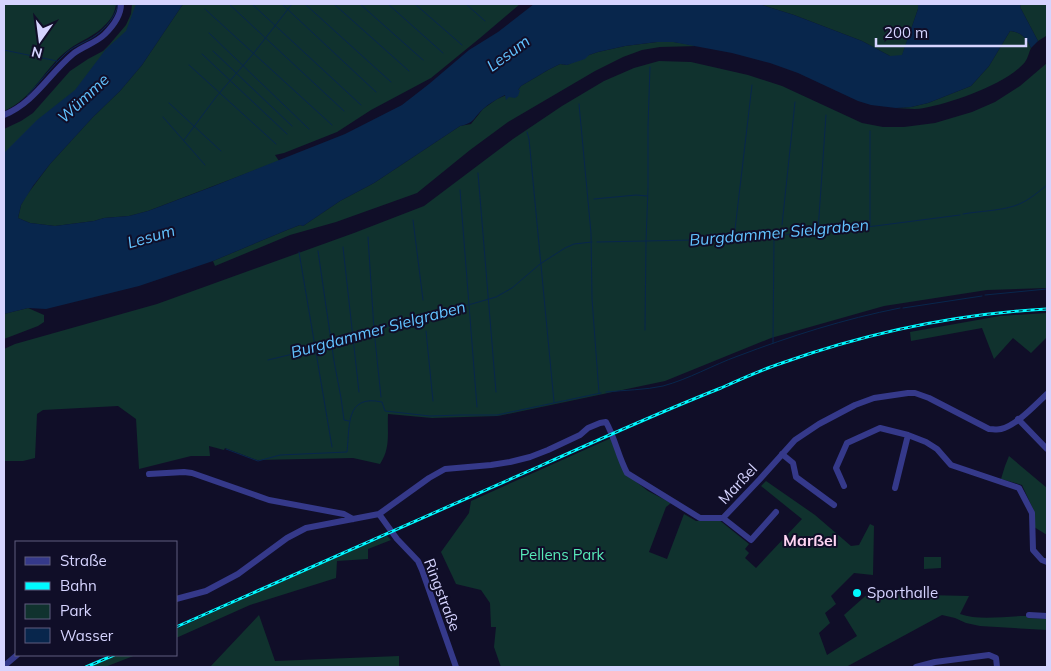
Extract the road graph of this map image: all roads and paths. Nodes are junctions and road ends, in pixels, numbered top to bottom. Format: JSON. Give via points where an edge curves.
{"nodes":[{"id":1,"x":121,"y":4,"type":"edge"},
{"id":2,"x":4,"y":115,"type":"edge"},
{"id":3,"x":1047,"y":394,"type":"edge"},
{"id":4,"x":1018,"y":419,"type":"junction"},
{"id":5,"x":908,"y":435,"type":"junction"},
{"id":6,"x":1047,"y":449,"type":"edge"},
{"id":7,"x":782,"y":454,"type":"junction"},
{"id":8,"x":149,"y":474,"type":"dead end"},
{"id":9,"x":844,"y":486,"type":"dead end"},
{"id":10,"x":895,"y":488,"type":"dead end"},
{"id":11,"x":834,"y":505,"type":"dead end"},
{"id":12,"x":776,"y":512,"type":"dead end"},
{"id":13,"x":379,"y":514,"type":"junction"},
{"id":14,"x":723,"y":518,"type":"junction"},
{"id":15,"x":354,"y":519,"type":"junction"},
{"id":16,"x":1047,"y":562,"type":"edge"},
{"id":17,"x":178,"y":598,"type":"edge"},
{"id":18,"x":1029,"y":615,"type":"dead end"},
{"id":19,"x":1047,"y":616,"type":"edge"},
{"id":20,"x":16,"y":656,"type":"edge"},
{"id":21,"x":4,"y":666,"type":"edge"},
{"id":22,"x":456,"y":667,"type":"edge"},
{"id":23,"x":916,"y":667,"type":"edge"},
{"id":24,"x":997,"y":667,"type":"edge"}],
"edges":[{"from":1,"to":2,"type":"street","via":[[121,11],[106,33],[71,56],[28,101]]},
{"from":3,"to":4,"type":"street","name":"Marßel"},
{"from":4,"to":6,"type":"street"},
{"from":4,"to":7,"type":"street","name":"Marßel","via":[[1008,427],[989,429],[915,393],[892,395],[855,405],[819,424],[794,440]]},
{"from":5,"to":9,"type":"street","via":[[880,428],[847,443],[836,468]]},
{"from":5,"to":10,"type":"street"},
{"from":5,"to":16,"type":"street","via":[[937,449],[951,464],[1019,488],[1032,513],[1033,550]]},
{"from":7,"to":11,"type":"street","via":[[793,463],[796,477]]},
{"from":7,"to":14,"type":"street","name":"Marßel"},
{"from":8,"to":15,"type":"street","via":[[192,473],[270,500],[344,514]]},
{"from":12,"to":14,"type":"street","via":[[751,540]]},
{"from":13,"to":14,"type":"street","name":"Marßel","via":[[445,469],[530,457],[606,422],[627,473],[700,518]]},
{"from":13,"to":15,"type":"street"},
{"from":13,"to":22,"type":"street","name":"Ringstraße","via":[[418,561]]},
{"from":15,"to":17,"type":"street","via":[[306,528],[238,574],[206,591]]},
{"from":18,"to":19,"type":"street"},
{"from":20,"to":21,"type":"street"},
{"from":23,"to":24,"type":"street","via":[[990,655],[996,658]]}]}
